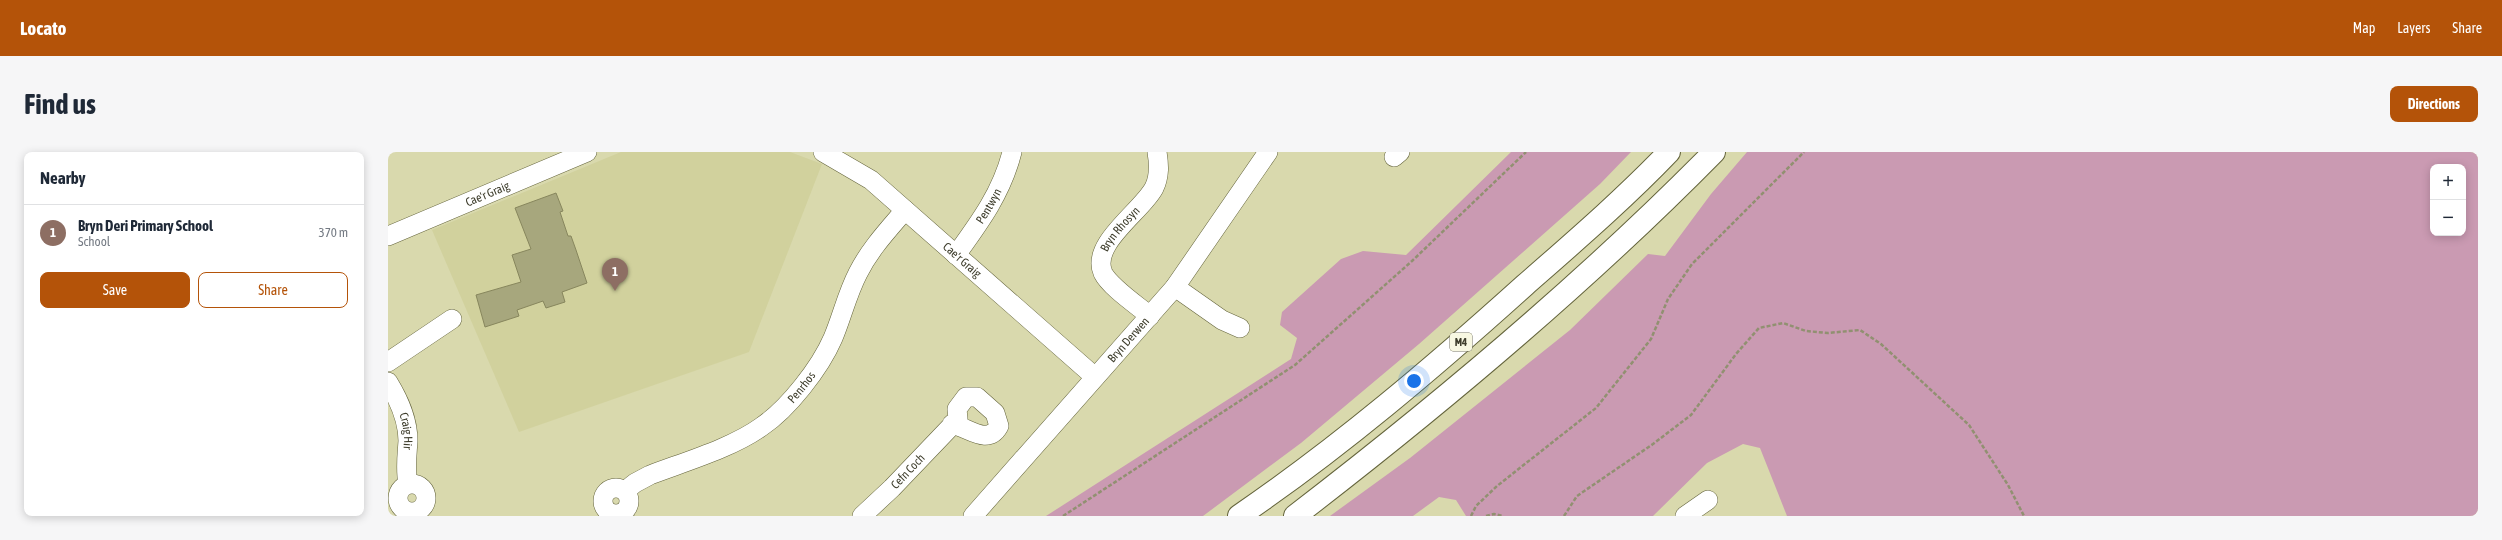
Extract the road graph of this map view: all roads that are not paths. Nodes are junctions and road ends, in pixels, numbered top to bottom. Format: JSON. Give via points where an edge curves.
{"nodes":[{"id":1,"x":587,"y":152,"type":"edge"},
{"id":2,"x":823,"y":152,"type":"edge"},
{"id":3,"x":1012,"y":152,"type":"edge"},
{"id":4,"x":1157,"y":152,"type":"edge"},
{"id":5,"x":1268,"y":152,"type":"edge"},
{"id":6,"x":1669,"y":152,"type":"edge"},
{"id":7,"x":1714,"y":152,"type":"edge"},
{"id":8,"x":905,"y":210,"type":"junction"},
{"id":9,"x":388,"y":236,"type":"edge"},
{"id":10,"x":956,"y":254,"type":"junction"},
{"id":11,"x":1175,"y":287,"type":"junction"},
{"id":12,"x":1150,"y":316,"type":"junction"},
{"id":13,"x":452,"y":319,"type":"dead end"},
{"id":14,"x":1240,"y":328,"type":"dead end"},
{"id":15,"x":388,"y":362,"type":"edge"},
{"id":16,"x":1096,"y":377,"type":"junction"},
{"id":17,"x":388,"y":382,"type":"edge"},
{"id":18,"x":952,"y":424,"type":"dead end"},
{"id":19,"x":1708,"y":500,"type":"dead end"},
{"id":20,"x":628,"y":506,"type":"edge"},
{"id":21,"x":603,"y":513,"type":"edge"},
{"id":22,"x":409,"y":514,"type":"edge"},
{"id":23,"x":862,"y":516,"type":"edge"},
{"id":24,"x":973,"y":516,"type":"edge"},
{"id":25,"x":1239,"y":516,"type":"edge"},
{"id":26,"x":1295,"y":516,"type":"edge"},
{"id":27,"x":1686,"y":516,"type":"edge"}],
"edges":[{"from":1,"to":9,"type":"street","name":"Cae'r Graig"},
{"from":2,"to":8,"type":"street","name":"Cae'r Graig","via":[[859,172]]},
{"from":3,"to":10,"type":"street","name":"Pentwyn","via":[[1007,172],[989,209]]},
{"from":4,"to":12,"type":"street","name":"Bryn Rhosyn","via":[[1158,174],[1154,187],[1107,243],[1101,261],[1102,272],[1108,280]]},
{"from":5,"to":11,"type":"street","name":"Bryn Derwen"},
{"from":6,"to":25,"type":"highway","number":"M4","via":[[1557,257],[1398,395]]},
{"from":7,"to":26,"type":"highway","number":"M4","via":[[1564,295],[1435,406]]},
{"from":8,"to":10,"type":"street","name":"Cae'r Graig"},
{"from":8,"to":20,"type":"street","name":"Penrhos","via":[[875,245],[858,273],[844,303],[833,337],[816,367],[776,415],[744,437],[635,483]]},
{"from":10,"to":16,"type":"street","name":"Cae'r Graig"},
{"from":11,"to":12,"type":"street","name":"Bryn Derwen"},
{"from":11,"to":14,"type":"street","via":[[1218,327]]},
{"from":12,"to":16,"type":"street","name":"Bryn Derwen"},
{"from":13,"to":15,"type":"street"},
{"from":16,"to":24,"type":"street","name":"Bryn Derwen"},
{"from":17,"to":22,"type":"street","name":"Craig Hir","via":[[399,401],[406,422],[408,439],[405,472],[408,484],[401,488],[397,497],[399,505]]},
{"from":18,"to":23,"type":"street","name":"Cefn Coch"},
{"from":19,"to":27,"type":"street"},
{"from":20,"to":21,"type":"street","via":[[617,488],[609,490],[603,502]]}]}
